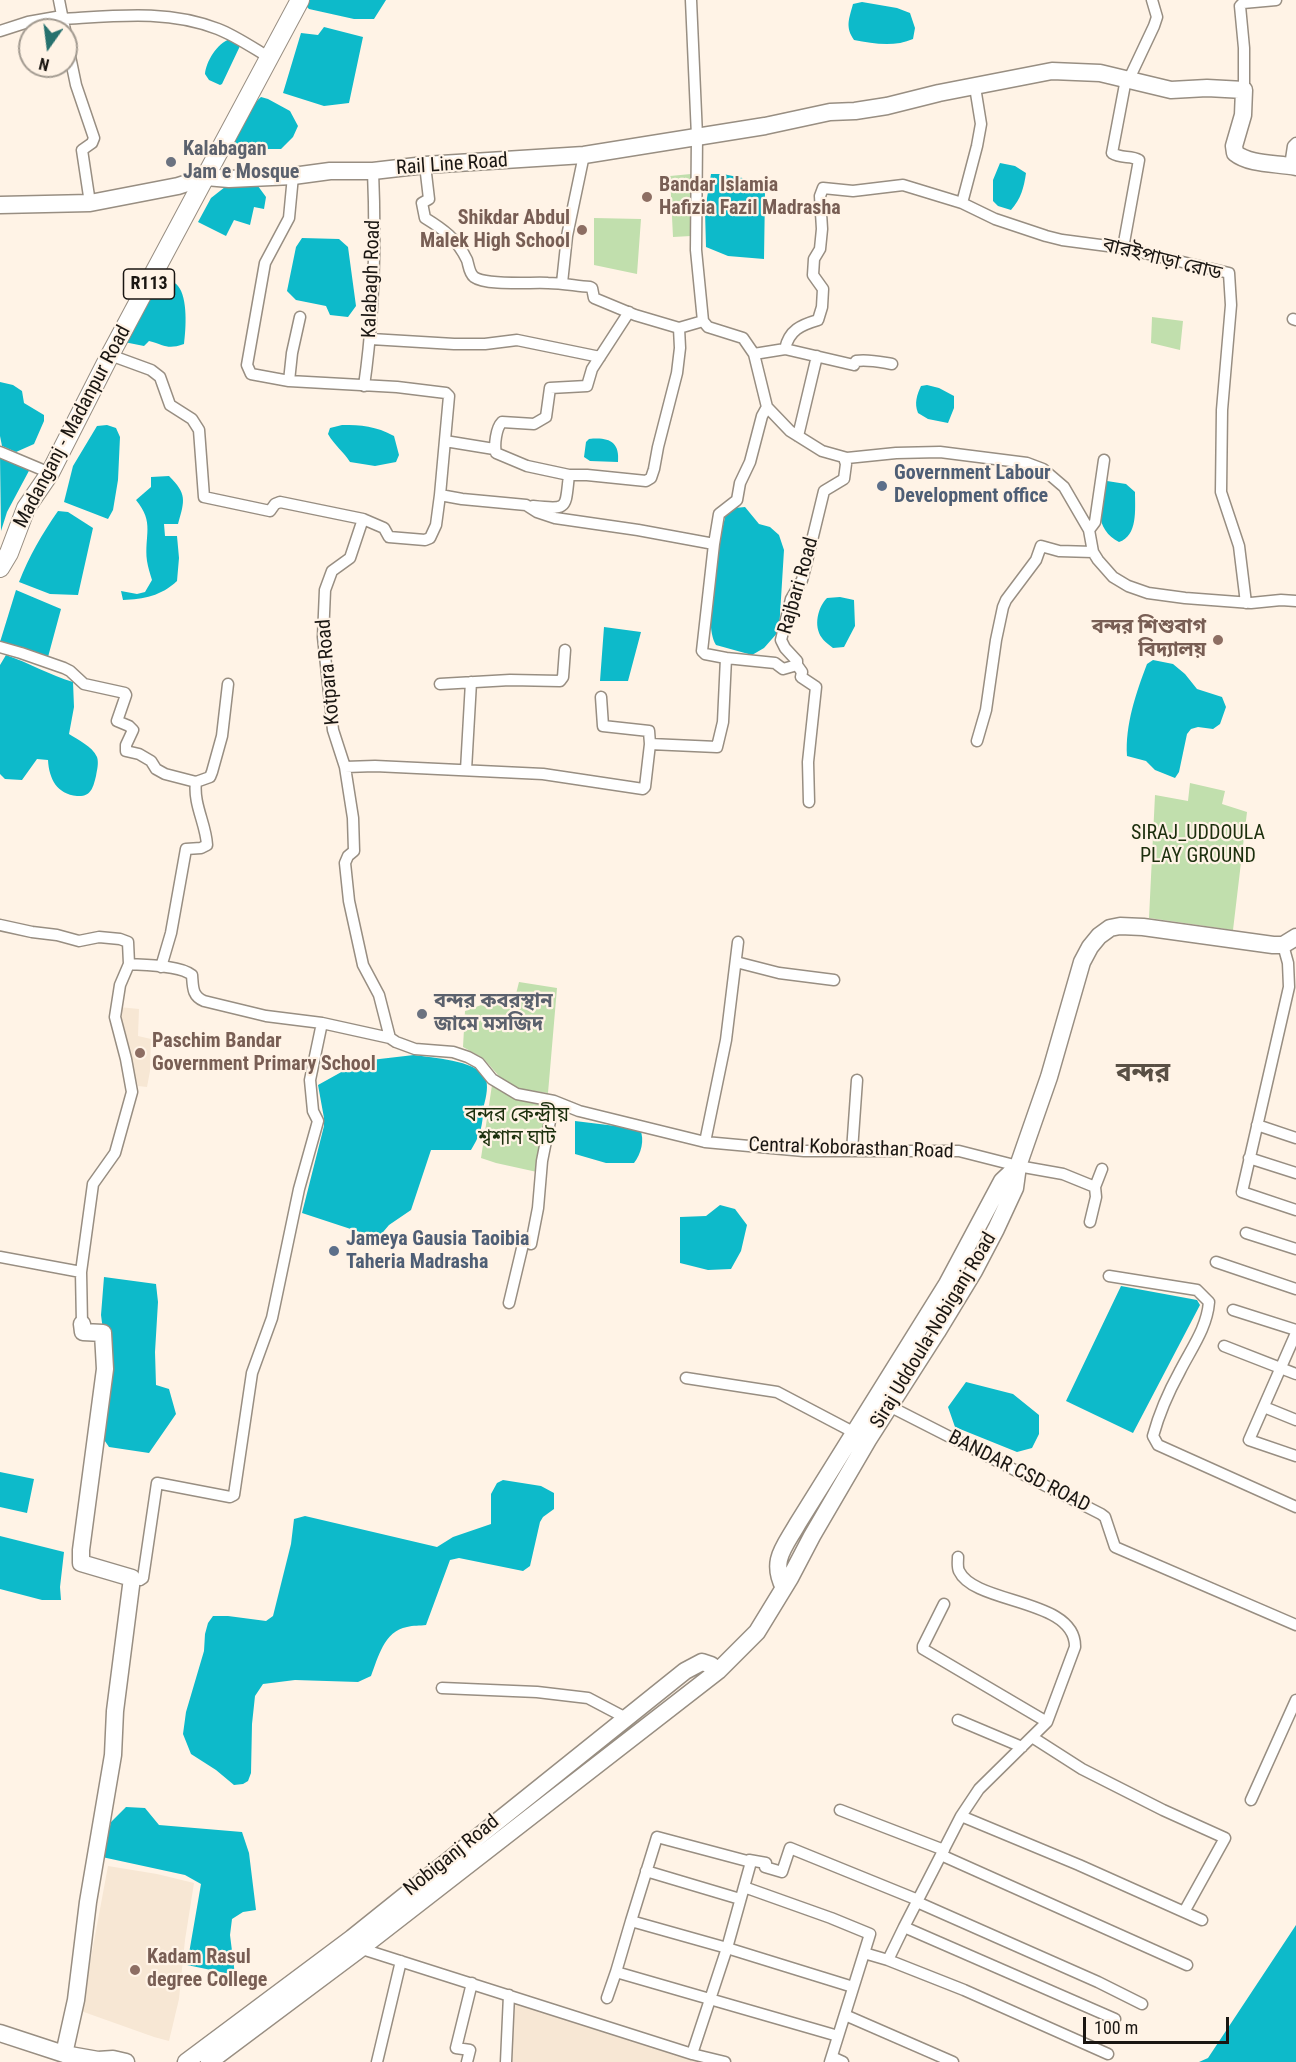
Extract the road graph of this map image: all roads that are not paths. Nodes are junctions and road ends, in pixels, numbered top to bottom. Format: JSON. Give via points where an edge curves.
{"nodes":[{"id":1,"x":59,"y":0,"type":"edge"},
{"id":2,"x":300,"y":0,"type":"edge"},
{"id":3,"x":691,"y":0,"type":"edge"},
{"id":4,"x":1152,"y":0,"type":"edge"},
{"id":5,"x":1276,"y":0,"type":"edge"},
{"id":6,"x":62,"y":18,"type":"edge"},
{"id":7,"x":78,"y":20,"type":"edge"},
{"id":8,"x":18,"y":25,"type":"edge"},
{"id":9,"x":0,"y":31,"type":"edge"},
{"id":10,"x":270,"y":58,"type":"junction"},
{"id":11,"x":75,"y":78,"type":"edge"},
{"id":12,"x":1128,"y":79,"type":"junction"},
{"id":13,"x":975,"y":87,"type":"junction"},
{"id":14,"x":1244,"y":90,"type":"junction"},
{"id":15,"x":698,"y":136,"type":"junction"},
{"id":16,"x":1296,"y":143,"type":"edge"},
{"id":17,"x":584,"y":155,"type":"junction"},
{"id":18,"x":424,"y":165,"type":"junction"},
{"id":19,"x":1293,"y":167,"type":"edge"},
{"id":20,"x":373,"y":171,"type":"junction"},
{"id":21,"x":293,"y":176,"type":"junction"},
{"id":22,"x":206,"y":177,"type":"junction"},
{"id":23,"x":90,"y":203,"type":"junction"},
{"id":24,"x":962,"y":203,"type":"junction"},
{"id":25,"x":0,"y":205,"type":"edge"},
{"id":26,"x":1123,"y":248,"type":"junction"},
{"id":27,"x":562,"y":283,"type":"junction"},
{"id":28,"x":629,"y":312,"type":"junction"},
{"id":29,"x":300,"y":316,"type":"dead end"},
{"id":30,"x":704,"y":321,"type":"junction"},
{"id":31,"x":679,"y":328,"type":"junction"},
{"id":32,"x":371,"y":339,"type":"junction"},
{"id":33,"x":785,"y":348,"type":"junction"},
{"id":34,"x":754,"y":354,"type":"junction"},
{"id":35,"x":110,"y":355,"type":"junction"},
{"id":36,"x":817,"y":356,"type":"junction"},
{"id":37,"x":600,"y":357,"type":"junction"},
{"id":38,"x":892,"y":364,"type":"dead end"},
{"id":39,"x":289,"y":381,"type":"junction"},
{"id":40,"x":364,"y":386,"type":"junction"},
{"id":41,"x":767,"y":407,"type":"junction"},
{"id":42,"x":798,"y":436,"type":"junction"},
{"id":43,"x":445,"y":441,"type":"junction"},
{"id":44,"x":494,"y":449,"type":"junction"},
{"id":45,"x":0,"y":452,"type":"edge"},
{"id":46,"x":844,"y":458,"type":"junction"},
{"id":47,"x":1104,"y":460,"type":"dead end"},
{"id":48,"x":50,"y":473,"type":"junction"},
{"id":49,"x":569,"y":475,"type":"junction"},
{"id":50,"x":440,"y":495,"type":"junction"},
{"id":51,"x":526,"y":505,"type":"junction"},
{"id":52,"x":363,"y":519,"type":"junction"},
{"id":53,"x":1089,"y":530,"type":"junction"},
{"id":54,"x":714,"y":544,"type":"junction"},
{"id":55,"x":1093,"y":552,"type":"junction"},
{"id":56,"x":3,"y":556,"type":"edge"},
{"id":57,"x":1296,"y":601,"type":"edge"},
{"id":58,"x":1246,"y":603,"type":"junction"},
{"id":59,"x":0,"y":647,"type":"edge"},
{"id":60,"x":565,"y":650,"type":"dead end"},
{"id":61,"x":726,"y":658,"type":"junction"},
{"id":62,"x":798,"y":665,"type":"junction"},
{"id":63,"x":471,"y":682,"type":"junction"},
{"id":64,"x":228,"y":684,"type":"dead end"},
{"id":65,"x":440,"y":684,"type":"dead end"},
{"id":66,"x":601,"y":697,"type":"dead end"},
{"id":67,"x":977,"y":741,"type":"dead end"},
{"id":68,"x":650,"y":744,"type":"junction"},
{"id":69,"x":345,"y":767,"type":"junction"},
{"id":70,"x":466,"y":770,"type":"junction"},
{"id":71,"x":196,"y":782,"type":"junction"},
{"id":72,"x":808,"y":802,"type":"dead end"},
{"id":73,"x":0,"y":925,"type":"edge"},
{"id":74,"x":1290,"y":941,"type":"edge"},
{"id":75,"x":738,"y":942,"type":"dead end"},
{"id":76,"x":736,"y":962,"type":"junction"},
{"id":77,"x":129,"y":964,"type":"junction"},
{"id":78,"x":161,"y":967,"type":"junction"},
{"id":79,"x":834,"y":980,"type":"dead end"},
{"id":80,"x":322,"y":1023,"type":"junction"},
{"id":81,"x":390,"y":1038,"type":"junction"},
{"id":82,"x":857,"y":1080,"type":"dead end"},
{"id":83,"x":554,"y":1101,"type":"junction"},
{"id":84,"x":1257,"y":1125,"type":"junction"},
{"id":85,"x":1296,"y":1138,"type":"edge"},
{"id":86,"x":705,"y":1142,"type":"junction"},
{"id":87,"x":852,"y":1151,"type":"junction"},
{"id":88,"x":1249,"y":1158,"type":"junction"},
{"id":89,"x":1018,"y":1166,"type":"junction"},
{"id":90,"x":1102,"y":1169,"type":"dead end"},
{"id":91,"x":1296,"y":1173,"type":"edge"},
{"id":92,"x":1095,"y":1187,"type":"junction"},
{"id":93,"x":1296,"y":1210,"type":"edge"},
{"id":94,"x":1090,"y":1222,"type":"dead end"},
{"id":95,"x":1246,"y":1233,"type":"dead end"},
{"id":96,"x":1296,"y":1249,"type":"edge"},
{"id":97,"x":0,"y":1257,"type":"edge"},
{"id":98,"x":1216,"y":1262,"type":"dead end"},
{"id":99,"x":81,"y":1272,"type":"junction"},
{"id":100,"x":1109,"y":1276,"type":"dead end"},
{"id":101,"x":1296,"y":1289,"type":"edge"},
{"id":102,"x":508,"y":1303,"type":"dead end"},
{"id":103,"x":1233,"y":1310,"type":"dead end"},
{"id":104,"x":82,"y":1324,"type":"joint"},
{"id":105,"x":1296,"y":1331,"type":"edge"},
{"id":106,"x":1224,"y":1346,"type":"dead end"},
{"id":107,"x":1281,"y":1368,"type":"junction"},
{"id":108,"x":1296,"y":1374,"type":"edge"},
{"id":109,"x":686,"y":1378,"type":"dead end"},
{"id":110,"x":890,"y":1406,"type":"junction"},
{"id":111,"x":1264,"y":1407,"type":"junction"},
{"id":112,"x":1296,"y":1420,"type":"edge"},
{"id":113,"x":855,"y":1433,"type":"junction"},
{"id":114,"x":1296,"y":1456,"type":"edge"},
{"id":115,"x":832,"y":1487,"type":"junction"},
{"id":116,"x":1296,"y":1507,"type":"edge"},
{"id":117,"x":958,"y":1557,"type":"dead end"},
{"id":118,"x":132,"y":1578,"type":"junction"},
{"id":119,"x":944,"y":1604,"type":"dead end"},
{"id":120,"x":1296,"y":1625,"type":"edge"},
{"id":121,"x":718,"y":1671,"type":"junction"},
{"id":122,"x":442,"y":1688,"type":"dead end"},
{"id":123,"x":1296,"y":1700,"type":"edge"},
{"id":124,"x":626,"y":1718,"type":"junction"},
{"id":125,"x":958,"y":1720,"type":"dead end"},
{"id":126,"x":1047,"y":1722,"type":"junction"},
{"id":127,"x":1032,"y":1737,"type":"junction"},
{"id":128,"x":1022,"y":1747,"type":"junction"},
{"id":129,"x":1251,"y":1800,"type":"dead end"},
{"id":130,"x":840,"y":1810,"type":"dead end"},
{"id":131,"x":961,"y":1816,"type":"junction"},
{"id":132,"x":943,"y":1853,"type":"junction"},
{"id":133,"x":749,"y":1860,"type":"junction"},
{"id":134,"x":646,"y":1871,"type":"junction"},
{"id":135,"x":744,"y":1887,"type":"junction"},
{"id":136,"x":741,"y":1899,"type":"junction"},
{"id":137,"x":917,"y":1901,"type":"junction"},
{"id":138,"x":1184,"y":1912,"type":"junction"},
{"id":139,"x":1202,"y":1920,"type":"dead end"},
{"id":140,"x":631,"y":1921,"type":"junction"},
{"id":141,"x":904,"y":1927,"type":"junction"},
{"id":142,"x":356,"y":1943,"type":"junction"},
{"id":143,"x":727,"y":1948,"type":"junction"},
{"id":144,"x":864,"y":1953,"type":"junction"},
{"id":145,"x":888,"y":1960,"type":"junction"},
{"id":146,"x":401,"y":1961,"type":"junction"},
{"id":147,"x":1186,"y":1965,"type":"dead end"},
{"id":148,"x":616,"y":1972,"type":"junction"},
{"id":149,"x":472,"y":1983,"type":"junction"},
{"id":150,"x":853,"y":1987,"type":"junction"},
{"id":151,"x":509,"y":1995,"type":"junction"},
{"id":152,"x":607,"y":1998,"type":"dead end"},
{"id":153,"x":710,"y":1999,"type":"junction"},
{"id":154,"x":1142,"y":2004,"type":"dead end"},
{"id":155,"x":845,"y":2015,"type":"junction"},
{"id":156,"x":1115,"y":2019,"type":"dead end"},
{"id":157,"x":0,"y":2033,"type":"edge"},
{"id":158,"x":838,"y":2036,"type":"junction"},
{"id":159,"x":64,"y":2054,"type":"junction"},
{"id":160,"x":692,"y":2054,"type":"junction"},
{"id":161,"x":1108,"y":2054,"type":"dead end"},
{"id":162,"x":831,"y":2060,"type":"edge"},
{"id":163,"x":126,"y":2062,"type":"edge"},
{"id":164,"x":186,"y":2062,"type":"edge"},
{"id":165,"x":209,"y":2062,"type":"edge"},
{"id":166,"x":377,"y":2062,"type":"edge"},
{"id":167,"x":467,"y":2062,"type":"edge"},
{"id":168,"x":506,"y":2062,"type":"edge"},
{"id":169,"x":725,"y":2062,"type":"edge"},
{"id":170,"x":843,"y":2062,"type":"edge"},
{"id":171,"x":953,"y":2062,"type":"edge"}],
"edges":[{"from":1,"to":6,"type":"street"},
{"from":2,"to":10,"type":"main road","name":"Madanganj - Madanpur Road","number":"R113"},
{"from":3,"to":15,"type":"street"},
{"from":4,"to":12,"type":"street","via":[[1157,16],[1155,26]]},
{"from":5,"to":14,"type":"street","via":[[1240,6]]},
{"from":7,"to":10,"type":"street","via":[[143,14],[195,22],[219,29]]},
{"from":8,"to":9,"type":"street"},
{"from":10,"to":22,"type":"main road","name":"Madanganj - Madanpur Road","number":"R113"},
{"from":11,"to":23,"type":"street","via":[[94,138],[82,150]]},
{"from":12,"to":13,"type":"main road","name":"Rail Line Road","via":[[1100,73],[1052,71]]},
{"from":12,"to":14,"type":"main road","name":"Rail Line Road","via":[[1171,90]]},
{"from":12,"to":26,"type":"street","via":[[1112,153],[1139,160]]},
{"from":13,"to":15,"type":"main road","name":"Rail Line Road","via":[[887,106],[830,112]]},
{"from":13,"to":24,"type":"street","via":[[981,124]]},
{"from":14,"to":19,"type":"main road","via":[[1235,153],[1254,161]]},
{"from":15,"to":17,"type":"main road","name":"Rail Line Road"},
{"from":15,"to":30,"type":"street","via":[[696,250]]},
{"from":16,"to":19,"type":"street"},
{"from":17,"to":18,"type":"main road","name":"Rail Line Road"},
{"from":17,"to":27,"type":"street","via":[[567,236]]},
{"from":18,"to":20,"type":"main road","name":"Rail Line Road"},
{"from":18,"to":27,"type":"street","via":[[429,199],[422,203],[425,218],[450,234],[472,275],[501,282]]},
{"from":20,"to":21,"type":"main road","name":"Rail Line Road"},
{"from":20,"to":32,"type":"street","name":"Kalabagh Road"},
{"from":21,"to":22,"type":"main road","name":"Rail Line Road"},
{"from":21,"to":39,"type":"street","via":[[289,218],[265,263],[247,365],[251,374]]},
{"from":22,"to":23,"type":"main road"},
{"from":22,"to":35,"type":"main road","name":"Madanganj - Madanpur Road","number":"R113"},
{"from":23,"to":25,"type":"main road"},
{"from":24,"to":26,"type":"street","name":"বারইপাড়া রোড","via":[[1046,236]]},
{"from":24,"to":33,"type":"street","name":"বারইপাড়া রোড","via":[[903,185],[853,191],[823,188],[820,249],[814,259],[813,275],[823,290],[822,307],[818,320],[792,332]]},
{"from":26,"to":58,"type":"street","name":"বারইপাড়া রোড","via":[[1229,273],[1231,305],[1222,410],[1221,492],[1239,546]]},
{"from":27,"to":28,"type":"street","via":[[590,287],[594,298]]},
{"from":28,"to":31,"type":"street"},
{"from":28,"to":37,"type":"street"},
{"from":29,"to":39,"type":"street"},
{"from":30,"to":31,"type":"street"},
{"from":30,"to":34,"type":"street","via":[[708,327],[743,338]]},
{"from":31,"to":49,"type":"street","via":[[677,373],[651,478],[646,481]]},
{"from":32,"to":37,"type":"street","via":[[435,344],[518,340]]},
{"from":32,"to":40,"type":"street","name":"Kalabagh Road"},
{"from":33,"to":34,"type":"street"},
{"from":33,"to":36,"type":"street"},
{"from":34,"to":41,"type":"street"},
{"from":35,"to":48,"type":"main road","name":"Madanganj - Madanpur Road","number":"R113"},
{"from":35,"to":52,"type":"street","via":[[160,377],[170,405],[192,419],[199,430],[204,497],[270,511],[280,502]]},
{"from":36,"to":38,"type":"street","via":[[854,365],[856,360]]},
{"from":36,"to":42,"type":"street"},
{"from":37,"to":44,"type":"street","via":[[587,386],[550,388],[544,420],[534,424],[500,423]]},
{"from":39,"to":40,"type":"street"},
{"from":40,"to":43,"type":"street","via":[[446,393],[449,396]]},
{"from":41,"to":42,"type":"street"},
{"from":41,"to":54,"type":"street","via":[[736,502],[719,514]]},
{"from":42,"to":46,"type":"street","via":[[822,451]]},
{"from":43,"to":44,"type":"street"},
{"from":43,"to":50,"type":"street"},
{"from":44,"to":49,"type":"street","via":[[499,456],[527,466]]},
{"from":45,"to":48,"type":"street"},
{"from":46,"to":53,"type":"street","via":[[940,452],[1027,462],[1043,469],[1064,487]]},
{"from":46,"to":62,"type":"street","name":"Rajbari Road","via":[[844,479],[824,491],[802,580],[791,599],[781,640]]},
{"from":47,"to":53,"type":"street","via":[[1095,522]]},
{"from":48,"to":56,"type":"main road","name":"Madanganj - Madanpur Road","number":"R113","via":[[26,508]]},
{"from":49,"to":51,"type":"street","via":[[562,507]]},
{"from":50,"to":51,"type":"street"},
{"from":50,"to":52,"type":"street","via":[[433,533],[425,540],[389,537],[384,528]]},
{"from":51,"to":54,"type":"street","via":[[555,518]]},
{"from":52,"to":69,"type":"street","name":"Kotpara Road","via":[[350,558],[332,571],[324,608],[323,637],[333,730]]},
{"from":53,"to":55,"type":"street"},
{"from":54,"to":61,"type":"street","name":"Rajbari Road","via":[[702,651]]},
{"from":55,"to":58,"type":"street","via":[[1113,577],[1137,590]]},
{"from":55,"to":67,"type":"street","via":[[1041,546],[1036,560],[1006,600],[996,640],[987,710]]},
{"from":57,"to":58,"type":"street"},
{"from":59,"to":71,"type":"street","via":[[64,668],[84,684],[124,693],[117,721],[132,728],[126,751],[151,761],[165,774]]},
{"from":60,"to":63,"type":"street","via":[[560,681]]},
{"from":61,"to":62,"type":"street","name":"Rajbari Road","via":[[775,663],[783,669]]},
{"from":61,"to":68,"type":"street","via":[[723,722],[717,747]]},
{"from":62,"to":72,"type":"street","via":[[801,677],[816,687]]},
{"from":63,"to":65,"type":"street"},
{"from":63,"to":70,"type":"street"},
{"from":64,"to":71,"type":"street","via":[[222,736],[212,772],[210,777]]},
{"from":66,"to":68,"type":"street","via":[[603,726],[649,731]]},
{"from":68,"to":70,"type":"street","via":[[643,789],[543,774]]},
{"from":69,"to":70,"type":"street"},
{"from":69,"to":81,"type":"street","name":"Kotpara Road","via":[[354,851],[345,862],[349,901],[363,965],[380,995]]},
{"from":71,"to":78,"type":"street","via":[[207,845],[186,849]]},
{"from":73,"to":77,"type":"street","via":[[79,941],[99,937],[120,939],[128,942]]},
{"from":74,"to":84,"type":"street","via":[[1289,987]]},
{"from":74,"to":89,"type":"main road","name":"Siraj Uddoula-Nobiganj Road","via":[[1251,943],[1143,927],[1110,928],[1099,936],[1082,962]]},
{"from":75,"to":76,"type":"street"},
{"from":76,"to":79,"type":"street","via":[[779,974]]},
{"from":76,"to":86,"type":"street"},
{"from":77,"to":78,"type":"street","name":"Central Koborasthan Road"},
{"from":77,"to":99,"type":"street","via":[[120,986],[115,1017],[132,1092],[115,1153],[93,1184]]},
{"from":78,"to":80,"type":"street","name":"Central Koborasthan Road","via":[[192,975],[194,994],[204,1001],[266,1016]]},
{"from":80,"to":81,"type":"street","name":"Central Koborasthan Road"},
{"from":80,"to":118,"type":"street","via":[[310,1072],[313,1111],[318,1121],[298,1189],[272,1318],[252,1373],[234,1495],[157,1483],[143,1578]]},
{"from":81,"to":83,"type":"street","name":"Central Koborasthan Road","via":[[415,1049],[468,1057],[480,1063],[492,1079],[517,1094]]},
{"from":82,"to":87,"type":"street"},
{"from":83,"to":86,"type":"street","name":"Central Koborasthan Road","via":[[579,1111]]},
{"from":83,"to":102,"type":"street","via":[[531,1244],[524,1240]]},
{"from":84,"to":85,"type":"street"},
{"from":84,"to":88,"type":"street"},
{"from":86,"to":87,"type":"street","name":"Central Koborasthan Road"},
{"from":87,"to":89,"type":"street","name":"Central Koborasthan Road","via":[[959,1151]]},
{"from":88,"to":91,"type":"street"},
{"from":88,"to":93,"type":"street","via":[[1242,1191]]},
{"from":89,"to":92,"type":"street","name":"Central Koborasthan Road","via":[[1063,1174]]},
{"from":89,"to":110,"type":"main road","name":"Siraj Uddoula-Nobiganj Road","via":[[1014,1188],[974,1271]]},
{"from":89,"to":113,"type":"main road","name":"Siraj Uddoula-Nobiganj Road","via":[[1002,1182],[947,1284]]},
{"from":90,"to":92,"type":"street"},
{"from":92,"to":94,"type":"street"},
{"from":95,"to":96,"type":"street"},
{"from":97,"to":99,"type":"street"},
{"from":98,"to":101,"type":"street"},
{"from":99,"to":104,"type":"street"},
{"from":100,"to":116,"type":"street","via":[[1197,1290],[1209,1302],[1201,1331],[1157,1420],[1153,1436],[1158,1445]]},
{"from":103,"to":105,"type":"street"},
{"from":104,"to":118,"type":"main road","via":[[83,1332],[103,1333],[105,1369],[81,1563]]},
{"from":105,"to":107,"type":"street"},
{"from":106,"to":107,"type":"street"},
{"from":107,"to":108,"type":"street"},
{"from":107,"to":111,"type":"street"},
{"from":109,"to":113,"type":"street","via":[[777,1392]]},
{"from":110,"to":115,"type":"main road","name":"Siraj Uddoula-Nobiganj Road"},
{"from":110,"to":120,"type":"street","name":"BANDAR CSD ROAD","via":[[1101,1514],[1115,1547]]},
{"from":111,"to":112,"type":"street"},
{"from":111,"to":114,"type":"street","via":[[1249,1440]]},
{"from":113,"to":115,"type":"main road","name":"Siraj Uddoula-Nobiganj Road"},
{"from":115,"to":121,"type":"main road","name":"Nobiganj Road","via":[[784,1588],[757,1632]]},
{"from":117,"to":126,"type":"street","via":[[960,1573],[969,1582],[1044,1610],[1071,1631],[1075,1639],[1073,1654]]},
{"from":118,"to":159,"type":"main road","via":[[113,1755],[76,2000]]},
{"from":119,"to":126,"type":"street","via":[[923,1649]]},
{"from":121,"to":124,"type":"main road","name":"Nobiganj Road","via":[[702,1662],[694,1665]]},
{"from":121,"to":142,"type":"main road","name":"Nobiganj Road"},
{"from":122,"to":124,"type":"street","via":[[588,1698]]},
{"from":123,"to":129,"type":"street"},
{"from":124,"to":142,"type":"main road","name":"Nobiganj Road"},
{"from":125,"to":128,"type":"street"},
{"from":126,"to":127,"type":"street"},
{"from":127,"to":128,"type":"street"},
{"from":127,"to":138,"type":"street","via":[[1082,1769],[1226,1838]]},
{"from":128,"to":131,"type":"street","via":[[979,1789]]},
{"from":130,"to":132,"type":"street"},
{"from":131,"to":132,"type":"street"},
{"from":131,"to":138,"type":"street"},
{"from":132,"to":137,"type":"street"},
{"from":132,"to":147,"type":"street"},
{"from":133,"to":134,"type":"street","via":[[659,1836]]},
{"from":133,"to":135,"type":"street"},
{"from":133,"to":137,"type":"street","via":[[782,1872],[790,1848]]},
{"from":134,"to":136,"type":"street"},
{"from":134,"to":140,"type":"street"},
{"from":135,"to":136,"type":"street"},
{"from":135,"to":144,"type":"street","via":[[870,1934]]},
{"from":136,"to":143,"type":"street"},
{"from":137,"to":141,"type":"street"},
{"from":137,"to":154,"type":"street"},
{"from":138,"to":139,"type":"street"},
{"from":140,"to":143,"type":"street"},
{"from":140,"to":148,"type":"street"},
{"from":141,"to":145,"type":"street"},
{"from":141,"to":156,"type":"street"},
{"from":142,"to":146,"type":"street"},
{"from":142,"to":164,"type":"main road","name":"Nobiganj Road"},
{"from":142,"to":165,"type":"main road","name":"Nobiganj Road"},
{"from":143,"to":150,"type":"street"},
{"from":143,"to":153,"type":"street"},
{"from":144,"to":145,"type":"street"},
{"from":144,"to":150,"type":"street"},
{"from":145,"to":161,"type":"street"},
{"from":146,"to":149,"type":"street"},
{"from":146,"to":166,"type":"street"},
{"from":148,"to":152,"type":"street"},
{"from":148,"to":153,"type":"street"},
{"from":149,"to":151,"type":"street"},
{"from":149,"to":167,"type":"street","via":[[456,2048],[470,2050]]},
{"from":150,"to":155,"type":"street"},
{"from":151,"to":160,"type":"street"},
{"from":151,"to":168,"type":"street"},
{"from":153,"to":158,"type":"street"},
{"from":153,"to":160,"type":"street"},
{"from":155,"to":158,"type":"street"},
{"from":155,"to":171,"type":"street"},
{"from":157,"to":159,"type":"main road"},
{"from":158,"to":162,"type":"street"},
{"from":159,"to":163,"type":"main road"},
{"from":160,"to":169,"type":"street"},
{"from":162,"to":170,"type":"street"}]}
